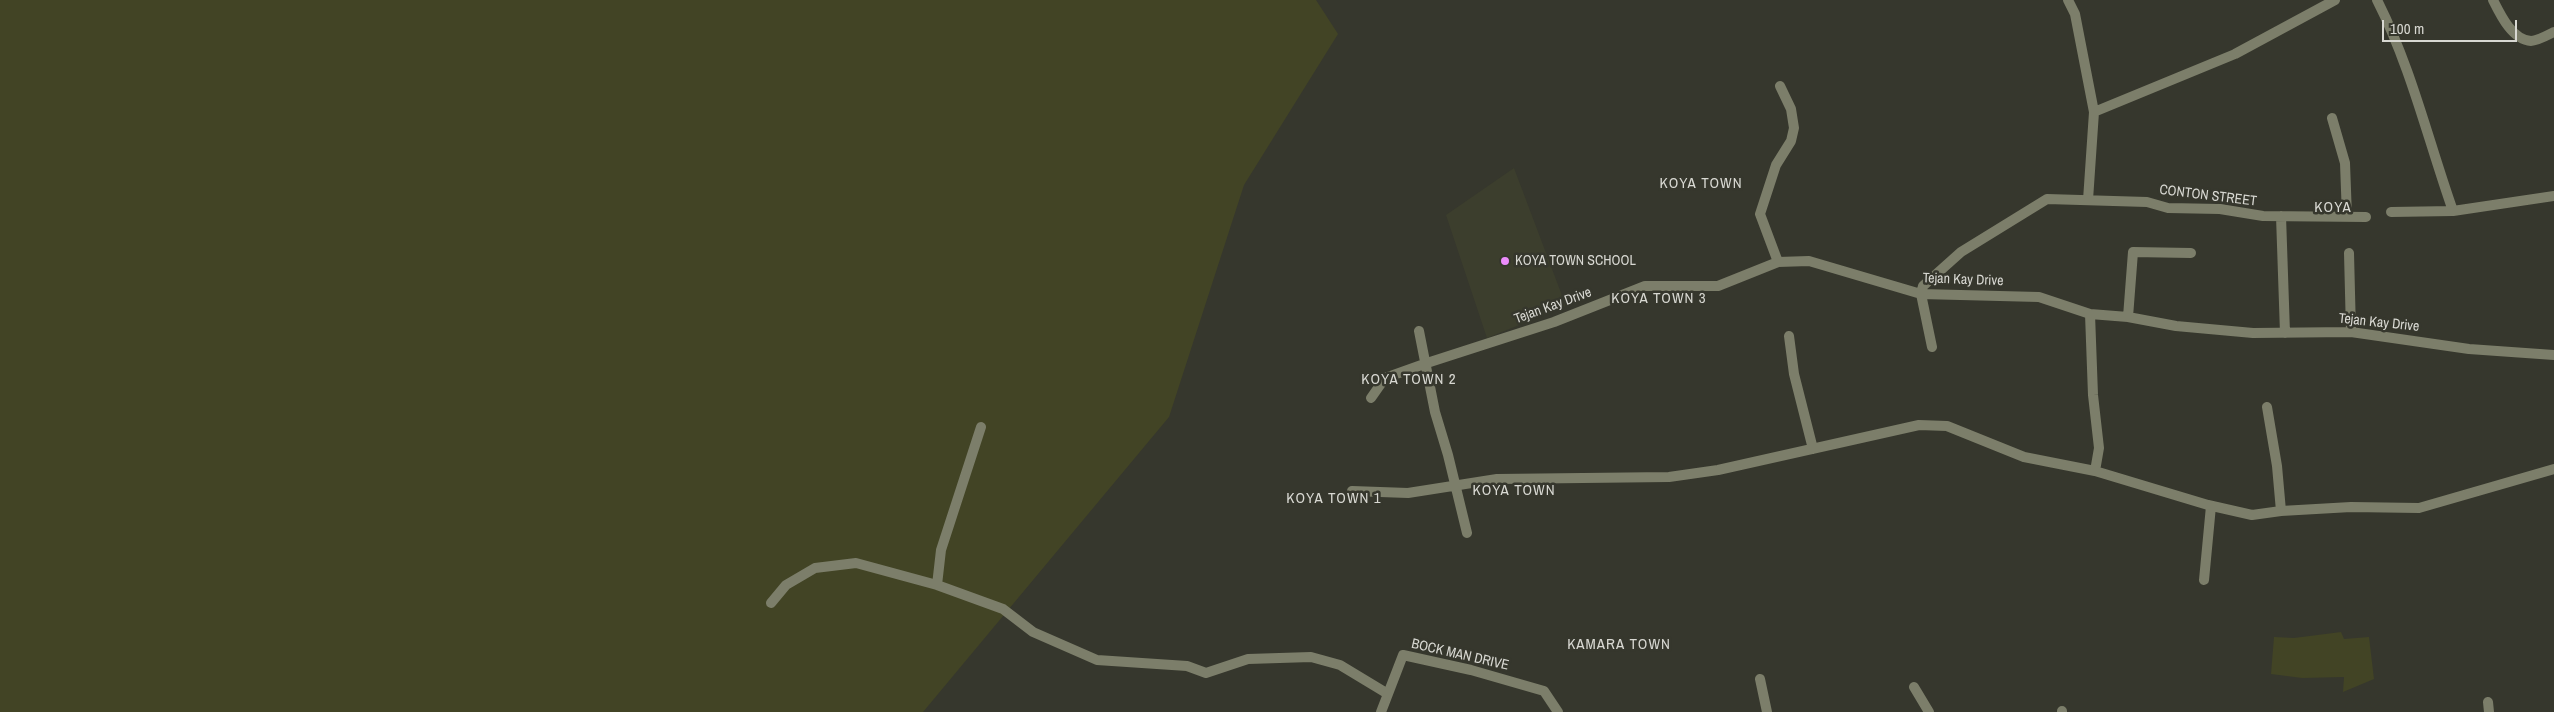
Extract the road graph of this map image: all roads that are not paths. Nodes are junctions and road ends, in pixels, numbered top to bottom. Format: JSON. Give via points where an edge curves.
{"nodes":[{"id":1,"x":2068,"y":0,"type":"edge"},
{"id":2,"x":2336,"y":0,"type":"edge"},
{"id":3,"x":2377,"y":0,"type":"edge"},
{"id":4,"x":2493,"y":0,"type":"edge"},
{"id":5,"x":2554,"y":32,"type":"edge"},
{"id":6,"x":1780,"y":86,"type":"dead end"},
{"id":7,"x":2094,"y":112,"type":"junction"},
{"id":8,"x":2332,"y":118,"type":"dead end"},
{"id":9,"x":2554,"y":196,"type":"edge"},
{"id":10,"x":2088,"y":200,"type":"junction"},
{"id":11,"x":2453,"y":211,"type":"junction"},
{"id":12,"x":2391,"y":212,"type":"dead end"},
{"id":13,"x":2281,"y":216,"type":"junction"},
{"id":14,"x":2348,"y":217,"type":"junction"},
{"id":15,"x":2366,"y":217,"type":"dead end"},
{"id":16,"x":2191,"y":254,"type":"dead end"},
{"id":17,"x":2350,"y":254,"type":"dead end"},
{"id":18,"x":1778,"y":262,"type":"junction"},
{"id":19,"x":1921,"y":294,"type":"junction"},
{"id":20,"x":2090,"y":314,"type":"junction"},
{"id":21,"x":2128,"y":317,"type":"junction"},
{"id":22,"x":1419,"y":331,"type":"dead end"},
{"id":23,"x":2285,"y":332,"type":"junction"},
{"id":24,"x":2352,"y":332,"type":"junction"},
{"id":25,"x":1789,"y":336,"type":"dead end"},
{"id":26,"x":1932,"y":347,"type":"dead end"},
{"id":27,"x":2554,"y":355,"type":"edge"},
{"id":28,"x":1427,"y":362,"type":"junction"},
{"id":29,"x":1371,"y":398,"type":"dead end"},
{"id":30,"x":2267,"y":408,"type":"dead end"},
{"id":31,"x":980,"y":427,"type":"dead end"},
{"id":32,"x":1813,"y":448,"type":"junction"},
{"id":33,"x":2554,"y":469,"type":"edge"},
{"id":34,"x":2095,"y":471,"type":"junction"},
{"id":35,"x":1455,"y":484,"type":"junction"},
{"id":36,"x":1352,"y":491,"type":"dead end"},
{"id":37,"x":2211,"y":506,"type":"junction"},
{"id":38,"x":2281,"y":511,"type":"junction"},
{"id":39,"x":1467,"y":533,"type":"dead end"},
{"id":40,"x":2204,"y":580,"type":"dead end"},
{"id":41,"x":937,"y":585,"type":"junction"},
{"id":42,"x":771,"y":602,"type":"dead end"},
{"id":43,"x":1760,"y":679,"type":"dead end"},
{"id":44,"x":1914,"y":687,"type":"dead end"},
{"id":45,"x":1388,"y":694,"type":"junction"},
{"id":46,"x":1381,"y":712,"type":"edge"},
{"id":47,"x":1558,"y":712,"type":"edge"},
{"id":48,"x":1767,"y":712,"type":"edge"},
{"id":49,"x":1929,"y":712,"type":"edge"}],
"edges":[{"from":1,"to":7,"type":"street","via":[[2075,14]]},
{"from":2,"to":7,"type":"street","via":[[2235,54]]},
{"from":3,"to":11,"type":"street","via":[[2421,106],[2434,159]]},
{"from":4,"to":5,"type":"street","via":[[2504,20],[2519,36],[2531,41]]},
{"from":6,"to":18,"type":"street","via":[[1791,109],[1794,128],[1791,141],[1776,166],[1760,214]]},
{"from":7,"to":10,"type":"street"},
{"from":8,"to":14,"type":"street","via":[[2345,162]]},
{"from":9,"to":11,"type":"street"},
{"from":10,"to":13,"type":"street","name":"CONTON STREET","via":[[2147,202],[2168,208],[2220,209]]},
{"from":10,"to":19,"type":"street","name":"CONTON STREET","via":[[2047,199],[1961,252],[1923,286]]},
{"from":11,"to":12,"type":"street"},
{"from":13,"to":14,"type":"street","name":"CONTON STREET"},
{"from":13,"to":23,"type":"street"},
{"from":14,"to":15,"type":"street","name":"CONTON STREET"},
{"from":16,"to":21,"type":"street","via":[[2133,252]]},
{"from":17,"to":24,"type":"street"},
{"from":18,"to":19,"type":"street","name":"Tejan Kay Drive","via":[[1809,260]]},
{"from":18,"to":28,"type":"street","name":"Tejan Kay Drive","via":[[1718,286],[1645,286],[1554,322]]},
{"from":19,"to":20,"type":"street","name":"Tejan Kay Drive","via":[[2039,297]]},
{"from":19,"to":26,"type":"street"},
{"from":20,"to":21,"type":"street","name":"Tejan Kay Drive"},
{"from":20,"to":34,"type":"street","via":[[2099,448]]},
{"from":21,"to":23,"type":"street","name":"Tejan Kay Drive","via":[[2185,327],[2253,333]]},
{"from":22,"to":28,"type":"street"},
{"from":23,"to":24,"type":"street","name":"Tejan Kay Drive"},
{"from":24,"to":27,"type":"street","name":"Tejan Kay Drive","via":[[2469,349]]},
{"from":25,"to":32,"type":"street","via":[[1794,374]]},
{"from":28,"to":29,"type":"street","name":"Tejan Kay Drive","via":[[1385,378]]},
{"from":28,"to":35,"type":"street","via":[[1435,412]]},
{"from":30,"to":38,"type":"street"},
{"from":31,"to":41,"type":"street","via":[[941,550]]},
{"from":32,"to":34,"type":"street","via":[[1919,425],[1947,426],[2024,457]]},
{"from":32,"to":35,"type":"street","via":[[1718,470],[1669,477],[1497,478]]},
{"from":33,"to":38,"type":"street","via":[[2418,508]]},
{"from":34,"to":37,"type":"street"},
{"from":35,"to":36,"type":"street","via":[[1408,493]]},
{"from":35,"to":39,"type":"street"},
{"from":37,"to":38,"type":"street","via":[[2252,515]]},
{"from":37,"to":40,"type":"street"},
{"from":41,"to":42,"type":"street","via":[[856,563],[815,568],[786,584]]},
{"from":41,"to":45,"type":"street","via":[[1003,609],[1033,632],[1097,660],[1188,666],[1206,673],[1248,659],[1311,657],[1340,666]]},
{"from":43,"to":48,"type":"street"},
{"from":44,"to":49,"type":"street"},
{"from":45,"to":46,"type":"street","name":"BOCK MAN DRIVE"},
{"from":45,"to":47,"type":"street","name":"BOCK MAN DRIVE","via":[[1403,655],[1544,691]]}]}
